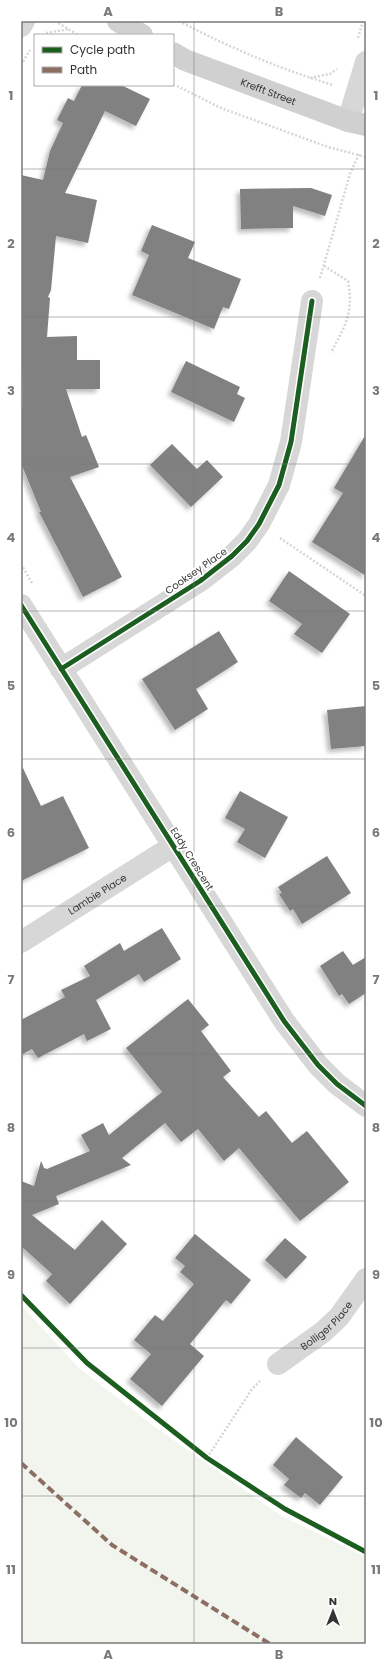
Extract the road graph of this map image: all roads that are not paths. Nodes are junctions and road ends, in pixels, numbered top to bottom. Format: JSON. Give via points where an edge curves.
{"nodes":[{"id":1,"x":24,"y":21,"type":"edge"},
{"id":2,"x":118,"y":21,"type":"edge"},
{"id":3,"x":21,"y":26,"type":"edge"},
{"id":4,"x":140,"y":34,"type":"edge"},
{"id":5,"x":174,"y":54,"type":"edge"},
{"id":6,"x":366,"y":62,"type":"edge"},
{"id":7,"x":357,"y":123,"type":"edge"},
{"id":8,"x":312,"y":301,"type":"road end"},
{"id":9,"x":21,"y":606,"type":"edge"},
{"id":10,"x":61,"y":669,"type":"junction"},
{"id":11,"x":173,"y":846,"type":"junction"},
{"id":12,"x":21,"y":942,"type":"edge"},
{"id":13,"x":366,"y":1106,"type":"edge"},
{"id":14,"x":366,"y":1279,"type":"edge"},
{"id":15,"x":278,"y":1364,"type":"road end"}],
"edges":[{"from":1,"to":3,"type":"street"},
{"from":2,"to":4,"type":"street"},
{"from":5,"to":7,"type":"street","name":"Krefft Street","via":[[185,60]]},
{"from":6,"to":7,"type":"street"},
{"from":8,"to":10,"type":"street","name":"Cooksey Place","via":[[291,442],[279,485],[259,524],[232,556],[200,581]]},
{"from":9,"to":10,"type":"street","name":"Eddy Crescent"},
{"from":10,"to":11,"type":"street","name":"Eddy Crescent"},
{"from":11,"to":12,"type":"street","name":"Lambie Place"},
{"from":11,"to":13,"type":"street","name":"Eddy Crescent","via":[[284,1022],[318,1065]]},
{"from":14,"to":15,"type":"street","name":"Bolliger Place","via":[[339,1316],[323,1332]]}]}
